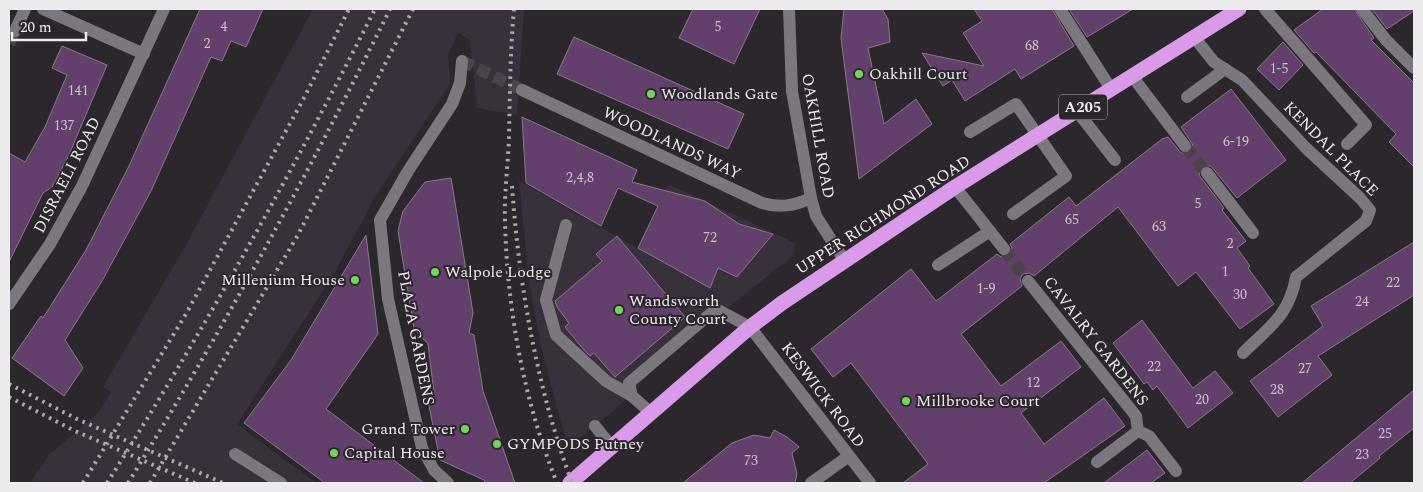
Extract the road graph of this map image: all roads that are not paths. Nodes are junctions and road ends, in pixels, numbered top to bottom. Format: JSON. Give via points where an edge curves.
{"nodes":[{"id":1,"x":25,"y":9,"type":"edge"},
{"id":2,"x":43,"y":9,"type":"edge"},
{"id":3,"x":164,"y":9,"type":"edge"},
{"id":4,"x":789,"y":9,"type":"edge"},
{"id":5,"x":1060,"y":9,"type":"edge"},
{"id":6,"x":1239,"y":9,"type":"edge"},
{"id":7,"x":1264,"y":9,"type":"edge"},
{"id":8,"x":1362,"y":9,"type":"edge"},
{"id":9,"x":15,"y":31,"type":"tunnel mouth"},
{"id":10,"x":1194,"y":37,"type":"junction"},
{"id":11,"x":144,"y":54,"type":"junction"},
{"id":12,"x":462,"y":61,"type":"dead end"},
{"id":13,"x":1414,"y":68,"type":"edge"},
{"id":14,"x":1225,"y":69,"type":"junction"},
{"id":15,"x":1132,"y":76,"type":"junction"},
{"id":16,"x":1111,"y":89,"type":"junction"},
{"id":17,"x":522,"y":90,"type":"tunnel mouth"},
{"id":18,"x":1188,"y":97,"type":"dead end"},
{"id":19,"x":1077,"y":111,"type":"junction"},
{"id":20,"x":970,"y":132,"type":"dead end"},
{"id":21,"x":1037,"y":136,"type":"junction"},
{"id":22,"x":1347,"y":144,"type":"dead end"},
{"id":23,"x":1185,"y":146,"type":"tunnel mouth"},
{"id":24,"x":1114,"y":160,"type":"dead end"},
{"id":25,"x":1207,"y":173,"type":"tunnel mouth"},
{"id":26,"x":955,"y":187,"type":"junction"},
{"id":27,"x":811,"y":198,"type":"junction"},
{"id":28,"x":1013,"y":214,"type":"dead end"},
{"id":29,"x":566,"y":224,"type":"dead end"},
{"id":30,"x":990,"y":231,"type":"junction"},
{"id":31,"x":1253,"y":234,"type":"dead end"},
{"id":32,"x":1004,"y":249,"type":"tunnel mouth"},
{"id":33,"x":844,"y":260,"type":"junction"},
{"id":34,"x":938,"y":265,"type":"dead end"},
{"id":35,"x":1028,"y":281,"type":"tunnel mouth"},
{"id":36,"x":9,"y":304,"type":"edge"},
{"id":37,"x":750,"y":327,"type":"junction"},
{"id":38,"x":1243,"y":353,"type":"dead end"},
{"id":39,"x":632,"y":396,"type":"junction"},
{"id":40,"x":651,"y":413,"type":"junction"},
{"id":41,"x":595,"y":426,"type":"dead end"},
{"id":42,"x":1138,"y":431,"type":"junction"},
{"id":43,"x":612,"y":447,"type":"junction"},
{"id":44,"x":235,"y":454,"type":"dead end"},
{"id":45,"x":849,"y":456,"type":"junction"},
{"id":46,"x":1097,"y":462,"type":"dead end"},
{"id":47,"x":1176,"y":471,"type":"dead end"},
{"id":48,"x":281,"y":483,"type":"edge"},
{"id":49,"x":448,"y":483,"type":"edge"},
{"id":50,"x":570,"y":483,"type":"edge"},
{"id":51,"x":811,"y":483,"type":"edge"},
{"id":52,"x":870,"y":483,"type":"edge"}],
"edges":[{"from":1,"to":9,"type":"street"},
{"from":2,"to":11,"type":"street"},
{"from":3,"to":11,"type":"street","name":"DISRAELI ROAD"},
{"from":4,"to":27,"type":"street","name":"OAKHILL ROAD","via":[[792,91]]},
{"from":5,"to":16,"type":"street"},
{"from":6,"to":10,"type":"highway","name":"UPPER RICHMOND ROAD","number":"A205"},
{"from":7,"to":22,"type":"street","via":[[1366,125]]},
{"from":8,"to":13,"type":"street"},
{"from":10,"to":14,"type":"street","name":"KENDAL PLACE","via":[[1214,62]]},
{"from":10,"to":15,"type":"highway","name":"UPPER RICHMOND ROAD","number":"A205"},
{"from":11,"to":36,"type":"street","name":"DISRAELI ROAD","via":[[82,186],[50,244]]},
{"from":12,"to":49,"type":"street","name":"PLAZA GARDENS","via":[[460,83],[452,104],[380,220],[388,299],[422,448],[434,470]]},
{"from":14,"to":18,"type":"street"},
{"from":14,"to":38,"type":"street","name":"KENDAL PLACE","via":[[1242,80],[1370,210],[1366,221],[1296,277],[1292,298],[1281,316]]},
{"from":15,"to":16,"type":"highway","name":"UPPER RICHMOND ROAD","number":"A205"},
{"from":15,"to":23,"type":"street"},
{"from":16,"to":19,"type":"highway","name":"UPPER RICHMOND ROAD","number":"A205"},
{"from":17,"to":27,"type":"street","name":"WOODLANDS WAY","via":[[762,203],[778,207],[799,204]]},
{"from":19,"to":21,"type":"highway","name":"UPPER RICHMOND ROAD","number":"A205"},
{"from":19,"to":24,"type":"street"},
{"from":20,"to":21,"type":"street","via":[[1016,104]]},
{"from":21,"to":26,"type":"highway","name":"UPPER RICHMOND ROAD","number":"A205"},
{"from":21,"to":28,"type":"street","via":[[1066,176]]},
{"from":25,"to":31,"type":"street"},
{"from":26,"to":30,"type":"street"},
{"from":26,"to":33,"type":"highway","name":"UPPER RICHMOND ROAD","number":"A205"},
{"from":27,"to":33,"type":"street","name":"OAKHILL ROAD","via":[[816,216]]},
{"from":29,"to":39,"type":"street","via":[[546,300],[556,335],[606,381]]},
{"from":30,"to":32,"type":"street"},
{"from":30,"to":34,"type":"street"},
{"from":33,"to":37,"type":"highway","name":"UPPER RICHMOND ROAD","number":"A205"},
{"from":35,"to":42,"type":"street","name":"CAVALRY GARDENS","via":[[1136,416]]},
{"from":37,"to":39,"type":"street","via":[[716,308],[629,383]]},
{"from":37,"to":40,"type":"highway","name":"UPPER RICHMOND ROAD","number":"A205"},
{"from":37,"to":45,"type":"street","name":"KESWICK ROAD"},
{"from":39,"to":40,"type":"street"},
{"from":40,"to":43,"type":"highway","name":"UPPER RICHMOND ROAD","number":"A205"},
{"from":41,"to":43,"type":"street"},
{"from":42,"to":46,"type":"street","name":"CAVALRY GARDENS"},
{"from":42,"to":47,"type":"street","via":[[1149,436]]},
{"from":43,"to":50,"type":"highway","name":"UPPER RICHMOND ROAD","number":"A205"},
{"from":44,"to":48,"type":"street"},
{"from":45,"to":51,"type":"street"},
{"from":45,"to":52,"type":"street","name":"KESWICK ROAD"}]}
